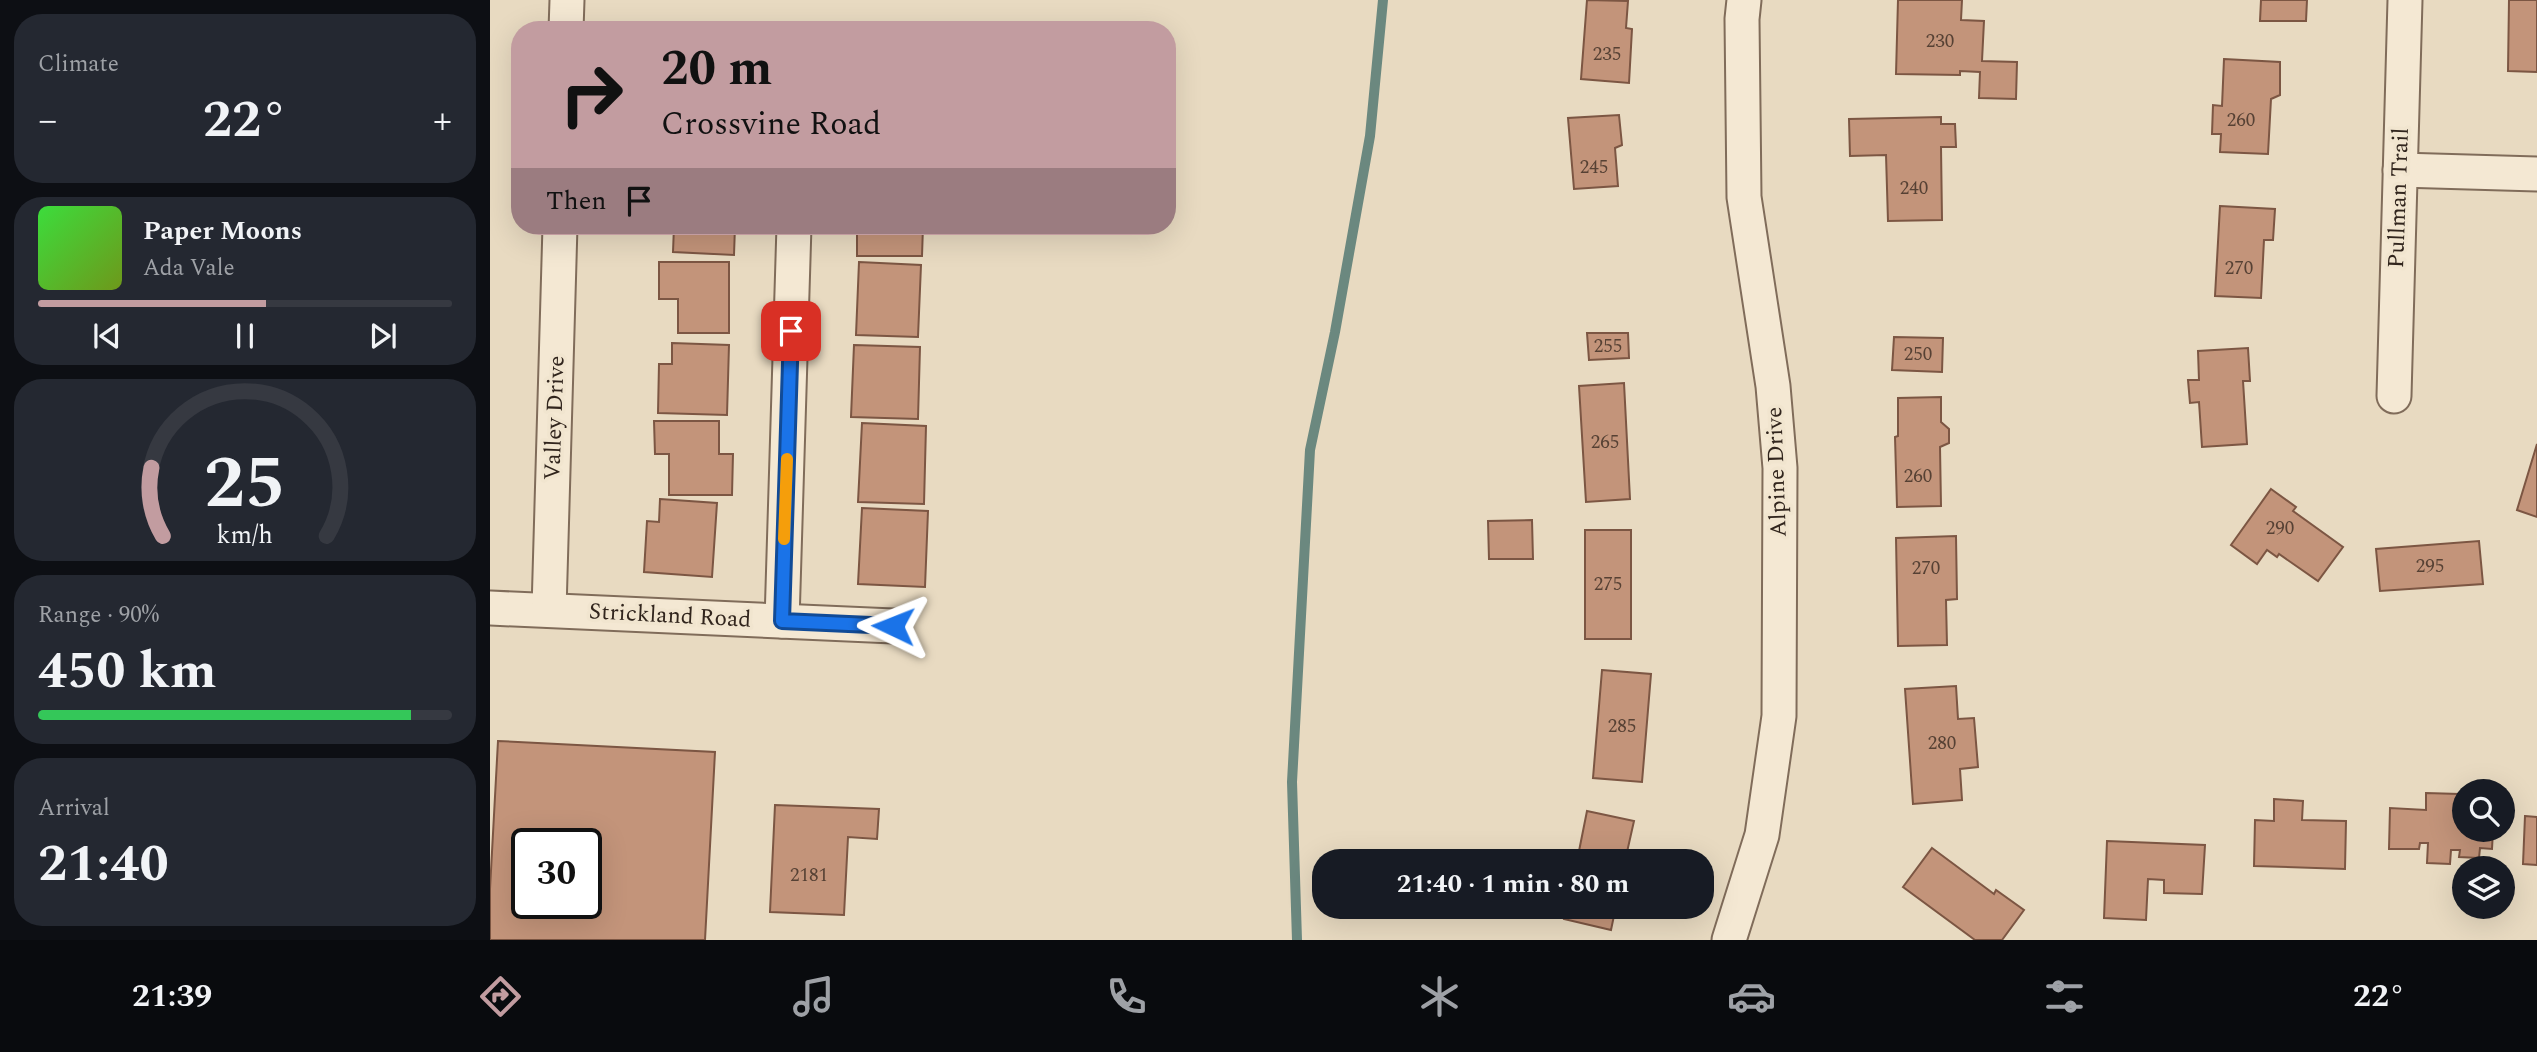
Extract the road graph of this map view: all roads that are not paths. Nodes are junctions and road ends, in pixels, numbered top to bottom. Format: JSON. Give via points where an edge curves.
{"nodes":[{"id":1,"x":567,"y":0,"type":"edge"},
{"id":2,"x":1744,"y":0,"type":"edge"},
{"id":3,"x":2405,"y":0,"type":"edge"},
{"id":4,"x":566,"y":21,"type":"edge"},
{"id":5,"x":2400,"y":170,"type":"junction"},
{"id":6,"x":2537,"y":174,"type":"edge"},
{"id":7,"x":561,"y":235,"type":"edge"},
{"id":8,"x":794,"y":235,"type":"edge"},
{"id":9,"x":2394,"y":396,"type":"dead end"},
{"id":10,"x":490,"y":608,"type":"edge"},
{"id":11,"x":549,"y":610,"type":"junction"},
{"id":12,"x":782,"y":621,"type":"junction"},
{"id":13,"x":893,"y":626,"type":"dead end"},
{"id":14,"x":1730,"y":940,"type":"edge"}],
"edges":[{"from":1,"to":4,"type":"street"},
{"from":2,"to":14,"type":"street","name":"Alpine Drive","via":[[1744,197],[1773,386],[1780,468],[1779,716],[1762,835]]},
{"from":3,"to":5,"type":"street","name":"Pullman Trail"},
{"from":5,"to":6,"type":"street"},
{"from":5,"to":9,"type":"street","name":"Pullman Trail"},
{"from":7,"to":11,"type":"street","name":"Valley Drive"},
{"from":8,"to":12,"type":"street"},
{"from":10,"to":11,"type":"street","name":"Strickland Road"},
{"from":11,"to":12,"type":"street","name":"Strickland Road"},
{"from":12,"to":13,"type":"street","name":"Strickland Road"}]}
